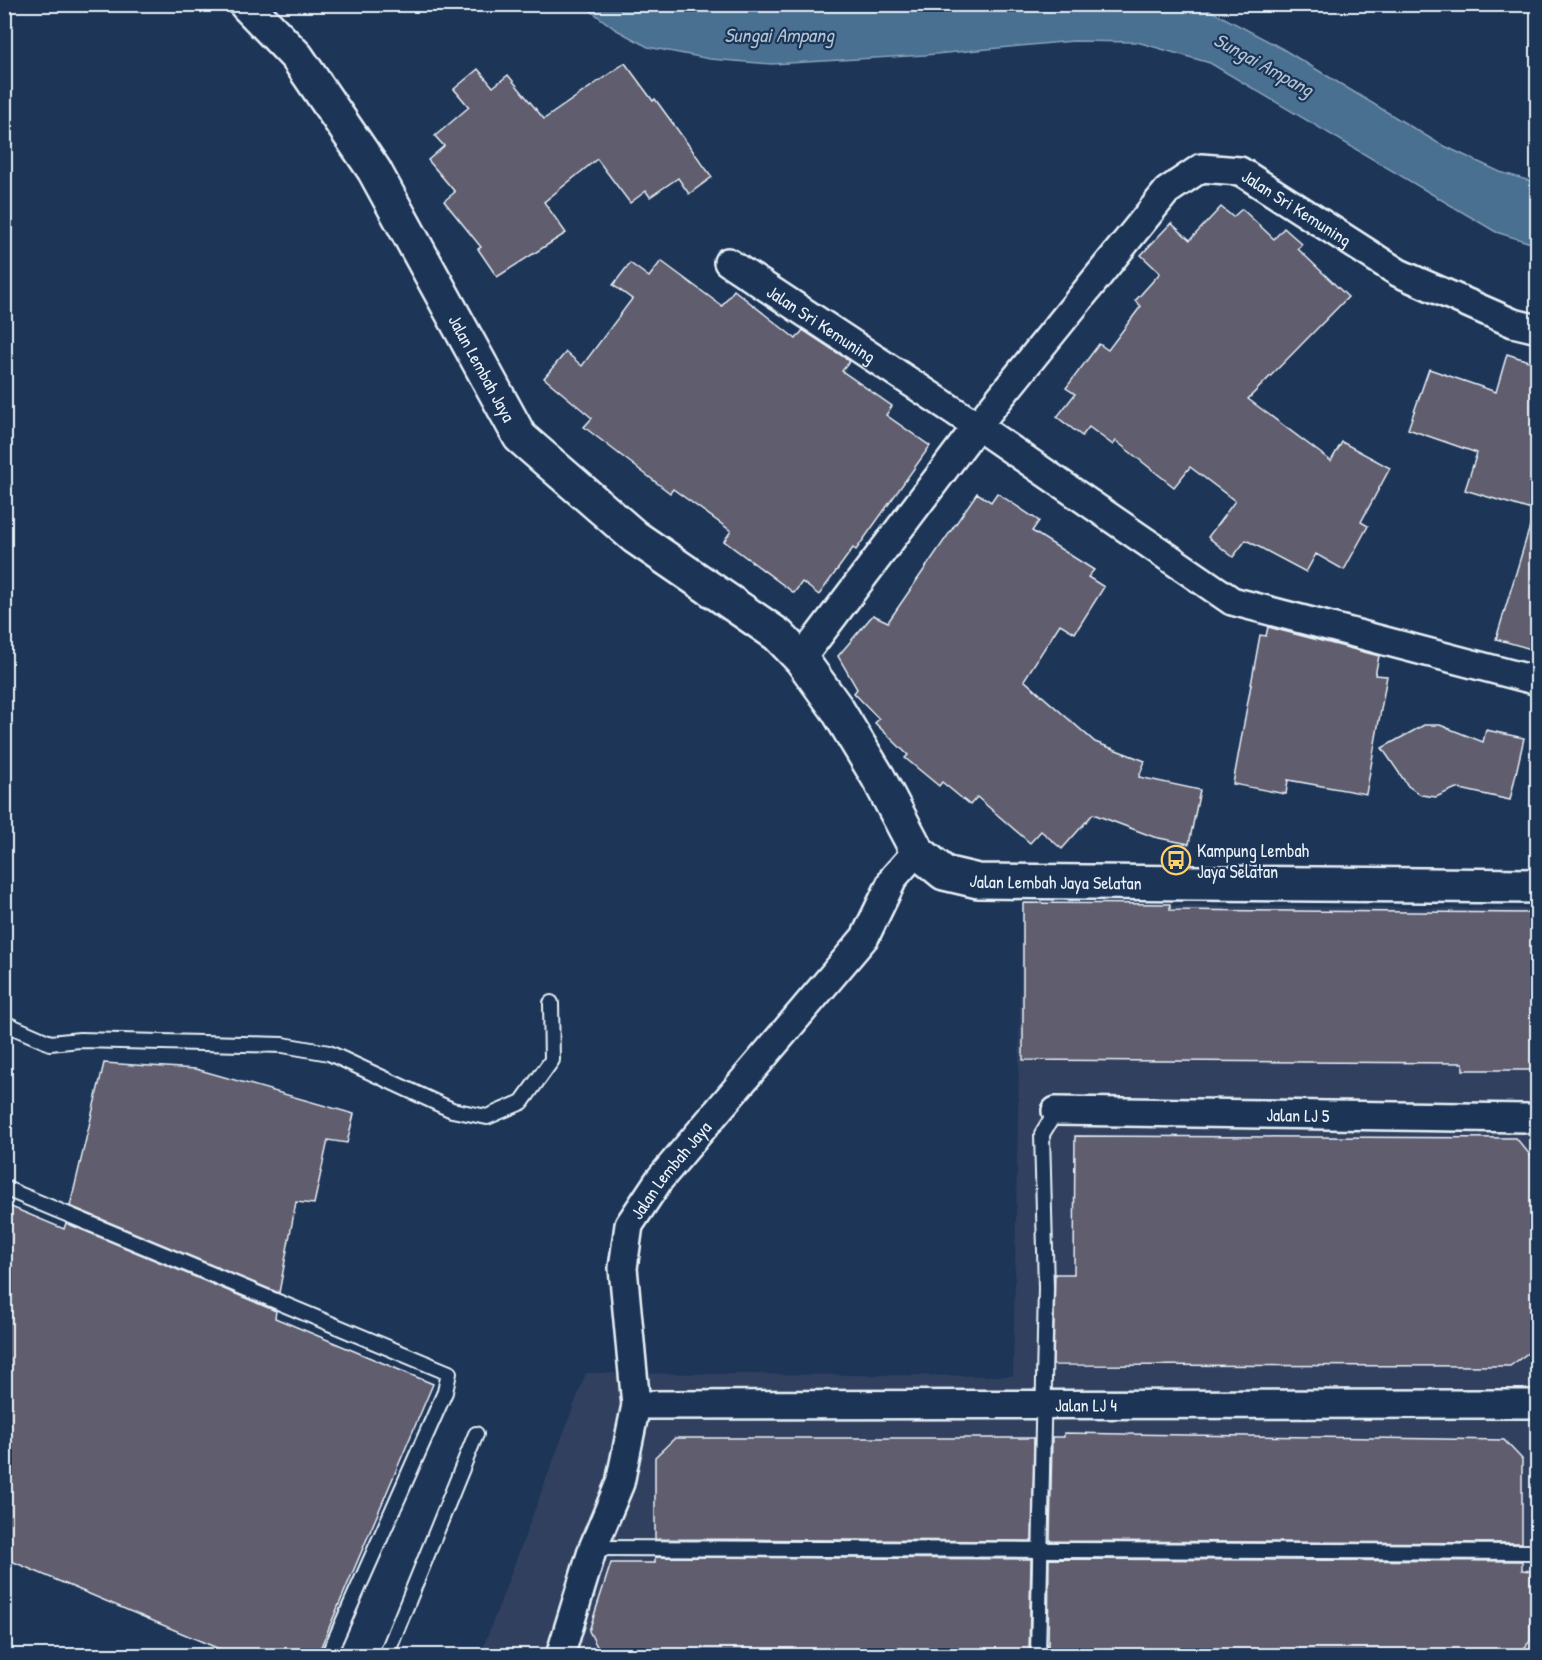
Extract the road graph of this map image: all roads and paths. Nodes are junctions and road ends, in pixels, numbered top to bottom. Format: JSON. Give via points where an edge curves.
{"nodes":[{"id":1,"x":246,"y":4,"type":"edge"},
{"id":2,"x":728,"y":262,"type":"dead end"},
{"id":3,"x":1538,"y":329,"type":"edge"},
{"id":4,"x":977,"y":426,"type":"junction"},
{"id":5,"x":801,"y":659,"type":"junction"},
{"id":6,"x":1538,"y":681,"type":"edge"},
{"id":7,"x":917,"y":851,"type":"junction"},
{"id":8,"x":1538,"y":886,"type":"edge"},
{"id":9,"x":551,"y":1003,"type":"dead end"},
{"id":10,"x":4,"y":1023,"type":"edge"},
{"id":11,"x":1056,"y":1111,"type":"joint"},
{"id":12,"x":1538,"y":1122,"type":"edge"},
{"id":13,"x":4,"y":1188,"type":"edge"},
{"id":14,"x":1042,"y":1404,"type":"junction"},
{"id":15,"x":1538,"y":1404,"type":"edge"},
{"id":16,"x":636,"y":1405,"type":"junction"},
{"id":17,"x":476,"y":1434,"type":"dead end"},
{"id":18,"x":593,"y":1548,"type":"junction"},
{"id":19,"x":1040,"y":1550,"type":"junction"},
{"id":20,"x":1538,"y":1552,"type":"edge"},
{"id":21,"x":328,"y":1656,"type":"edge"},
{"id":22,"x":386,"y":1656,"type":"edge"},
{"id":23,"x":560,"y":1656,"type":"edge"},
{"id":24,"x":1038,"y":1656,"type":"edge"}],
"edges":[{"from":1,"to":5,"type":"street","name":"Jalan Lembah Jaya","via":[[297,57],[374,170],[520,437],[635,537],[778,635]]},
{"from":2,"to":4,"type":"street","name":"Jalan Sri Kemuning"},
{"from":3,"to":4,"type":"street","name":"Jalan Sri Kemuning","via":[[1513,324],[1399,273],[1240,171],[1202,168],[1167,191]]},
{"from":4,"to":5,"type":"street","name":"Jalan Sri Kemuning"},
{"from":4,"to":6,"type":"street","name":"Jalan Sri Kemuning","via":[[1232,602]]},
{"from":5,"to":7,"type":"street","name":"Jalan Lembah Jaya Selatan","via":[[855,738]]},
{"from":7,"to":8,"type":"street","name":"Jalan Lembah Jaya Selatan","via":[[944,873],[978,881]]},
{"from":7,"to":16,"type":"street","name":"Jalan Lembah Jaya","via":[[894,877],[865,937],[658,1180],[629,1225],[623,1268]]},
{"from":9,"to":10,"type":"lane","via":[[552,1060],[522,1102],[487,1117],[452,1110],[329,1053],[283,1045],[80,1040],[50,1043]]},
{"from":11,"to":12,"type":"street","name":"Jalan LJ 5","via":[[1527,1118]]},
{"from":11,"to":14,"type":"lane","via":[[1042,1134],[1046,1288]]},
{"from":13,"to":21,"type":"lane","via":[[449,1373],[445,1392]]},
{"from":14,"to":15,"type":"street","name":"Jalan LJ 4"},
{"from":14,"to":16,"type":"street","name":"Jalan LJ 4"},
{"from":14,"to":19,"type":"lane"},
{"from":16,"to":18,"type":"street","name":"Jalan Lembah Jaya","via":[[620,1483]]},
{"from":17,"to":22,"type":"lane"},
{"from":18,"to":19,"type":"lane"},
{"from":18,"to":23,"type":"street","name":"Jalan Lembah Jaya"},
{"from":19,"to":20,"type":"lane"},
{"from":19,"to":24,"type":"lane"}]}
